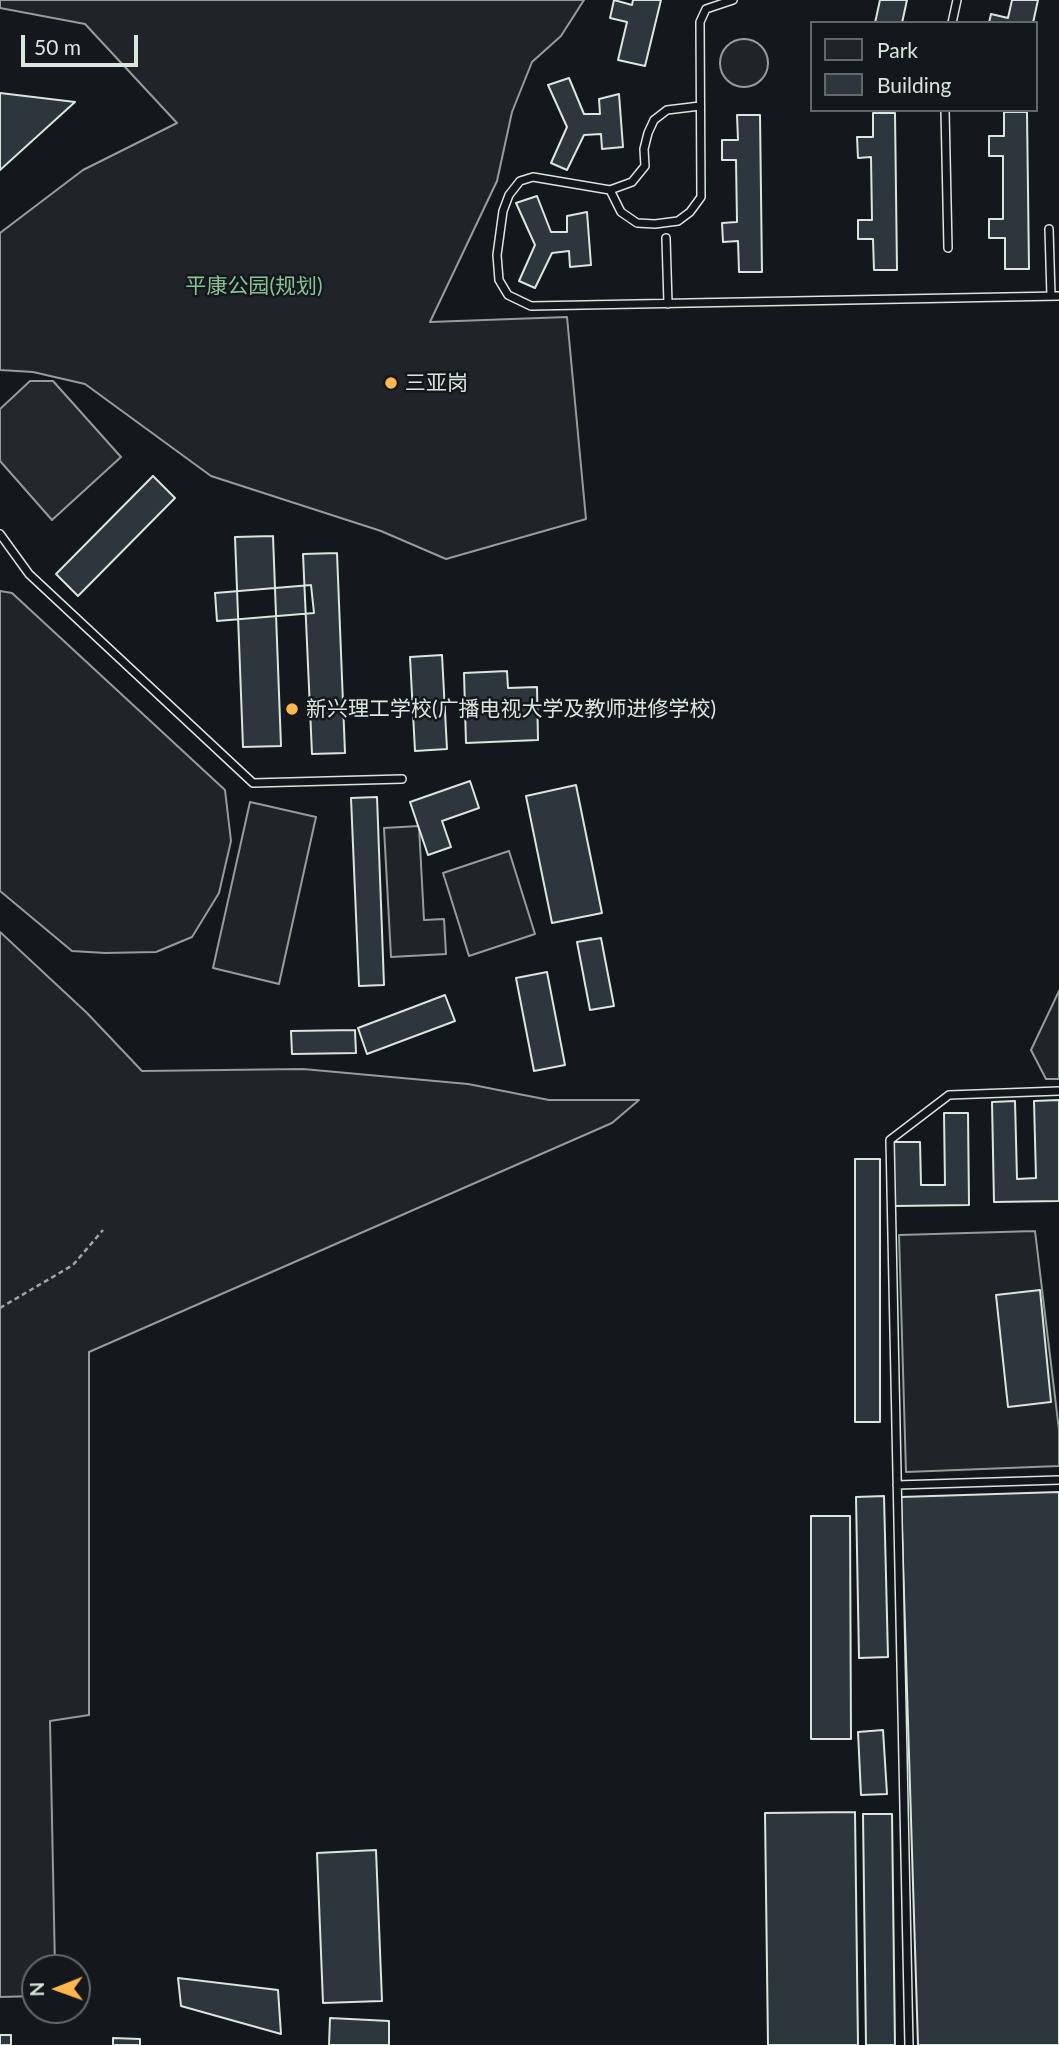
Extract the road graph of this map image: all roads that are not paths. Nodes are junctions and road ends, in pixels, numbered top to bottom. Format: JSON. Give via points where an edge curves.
{"nodes":[{"id":1,"x":733,"y":0,"type":"edge"},
{"id":2,"x":957,"y":0,"type":"edge"},
{"id":3,"x":952,"y":21,"type":"edge"},
{"id":4,"x":700,"y":106,"type":"junction"},
{"id":5,"x":945,"y":112,"type":"edge"},
{"id":6,"x":610,"y":190,"type":"junction"},
{"id":7,"x":1049,"y":229,"type":"dead end"},
{"id":8,"x":667,"y":238,"type":"dead end"},
{"id":9,"x":947,"y":248,"type":"dead end"},
{"id":10,"x":1055,"y":296,"type":"edge"},
{"id":11,"x":668,"y":304,"type":"junction"},
{"id":12,"x":0,"y":534,"type":"edge"},
{"id":13,"x":402,"y":779,"type":"dead end"},
{"id":14,"x":1059,"y":1091,"type":"edge"},
{"id":15,"x":1059,"y":1480,"type":"edge"},
{"id":16,"x":897,"y":1485,"type":"junction"},
{"id":17,"x":909,"y":2045,"type":"edge"}],
"edges":[{"from":1,"to":4,"type":"lane","via":[[706,9],[700,22]]},
{"from":2,"to":3,"type":"lane"},
{"from":4,"to":6,"type":"lane","via":[[667,110],[654,120],[644,149],[645,166],[632,181]]},
{"from":4,"to":6,"type":"lane","via":[[701,197],[691,212],[678,221],[636,223],[621,212]]},
{"from":5,"to":9,"type":"lane"},
{"from":6,"to":11,"type":"lane","via":[[533,177],[520,181],[503,211],[499,280],[508,295],[531,306]]},
{"from":7,"to":10,"type":"lane"},
{"from":8,"to":11,"type":"lane"},
{"from":10,"to":11,"type":"lane"},
{"from":12,"to":13,"type":"lane","via":[[29,574],[253,783]]},
{"from":14,"to":16,"type":"lane","via":[[949,1095],[890,1140]]},
{"from":15,"to":16,"type":"lane"},
{"from":16,"to":17,"type":"lane"}]}
